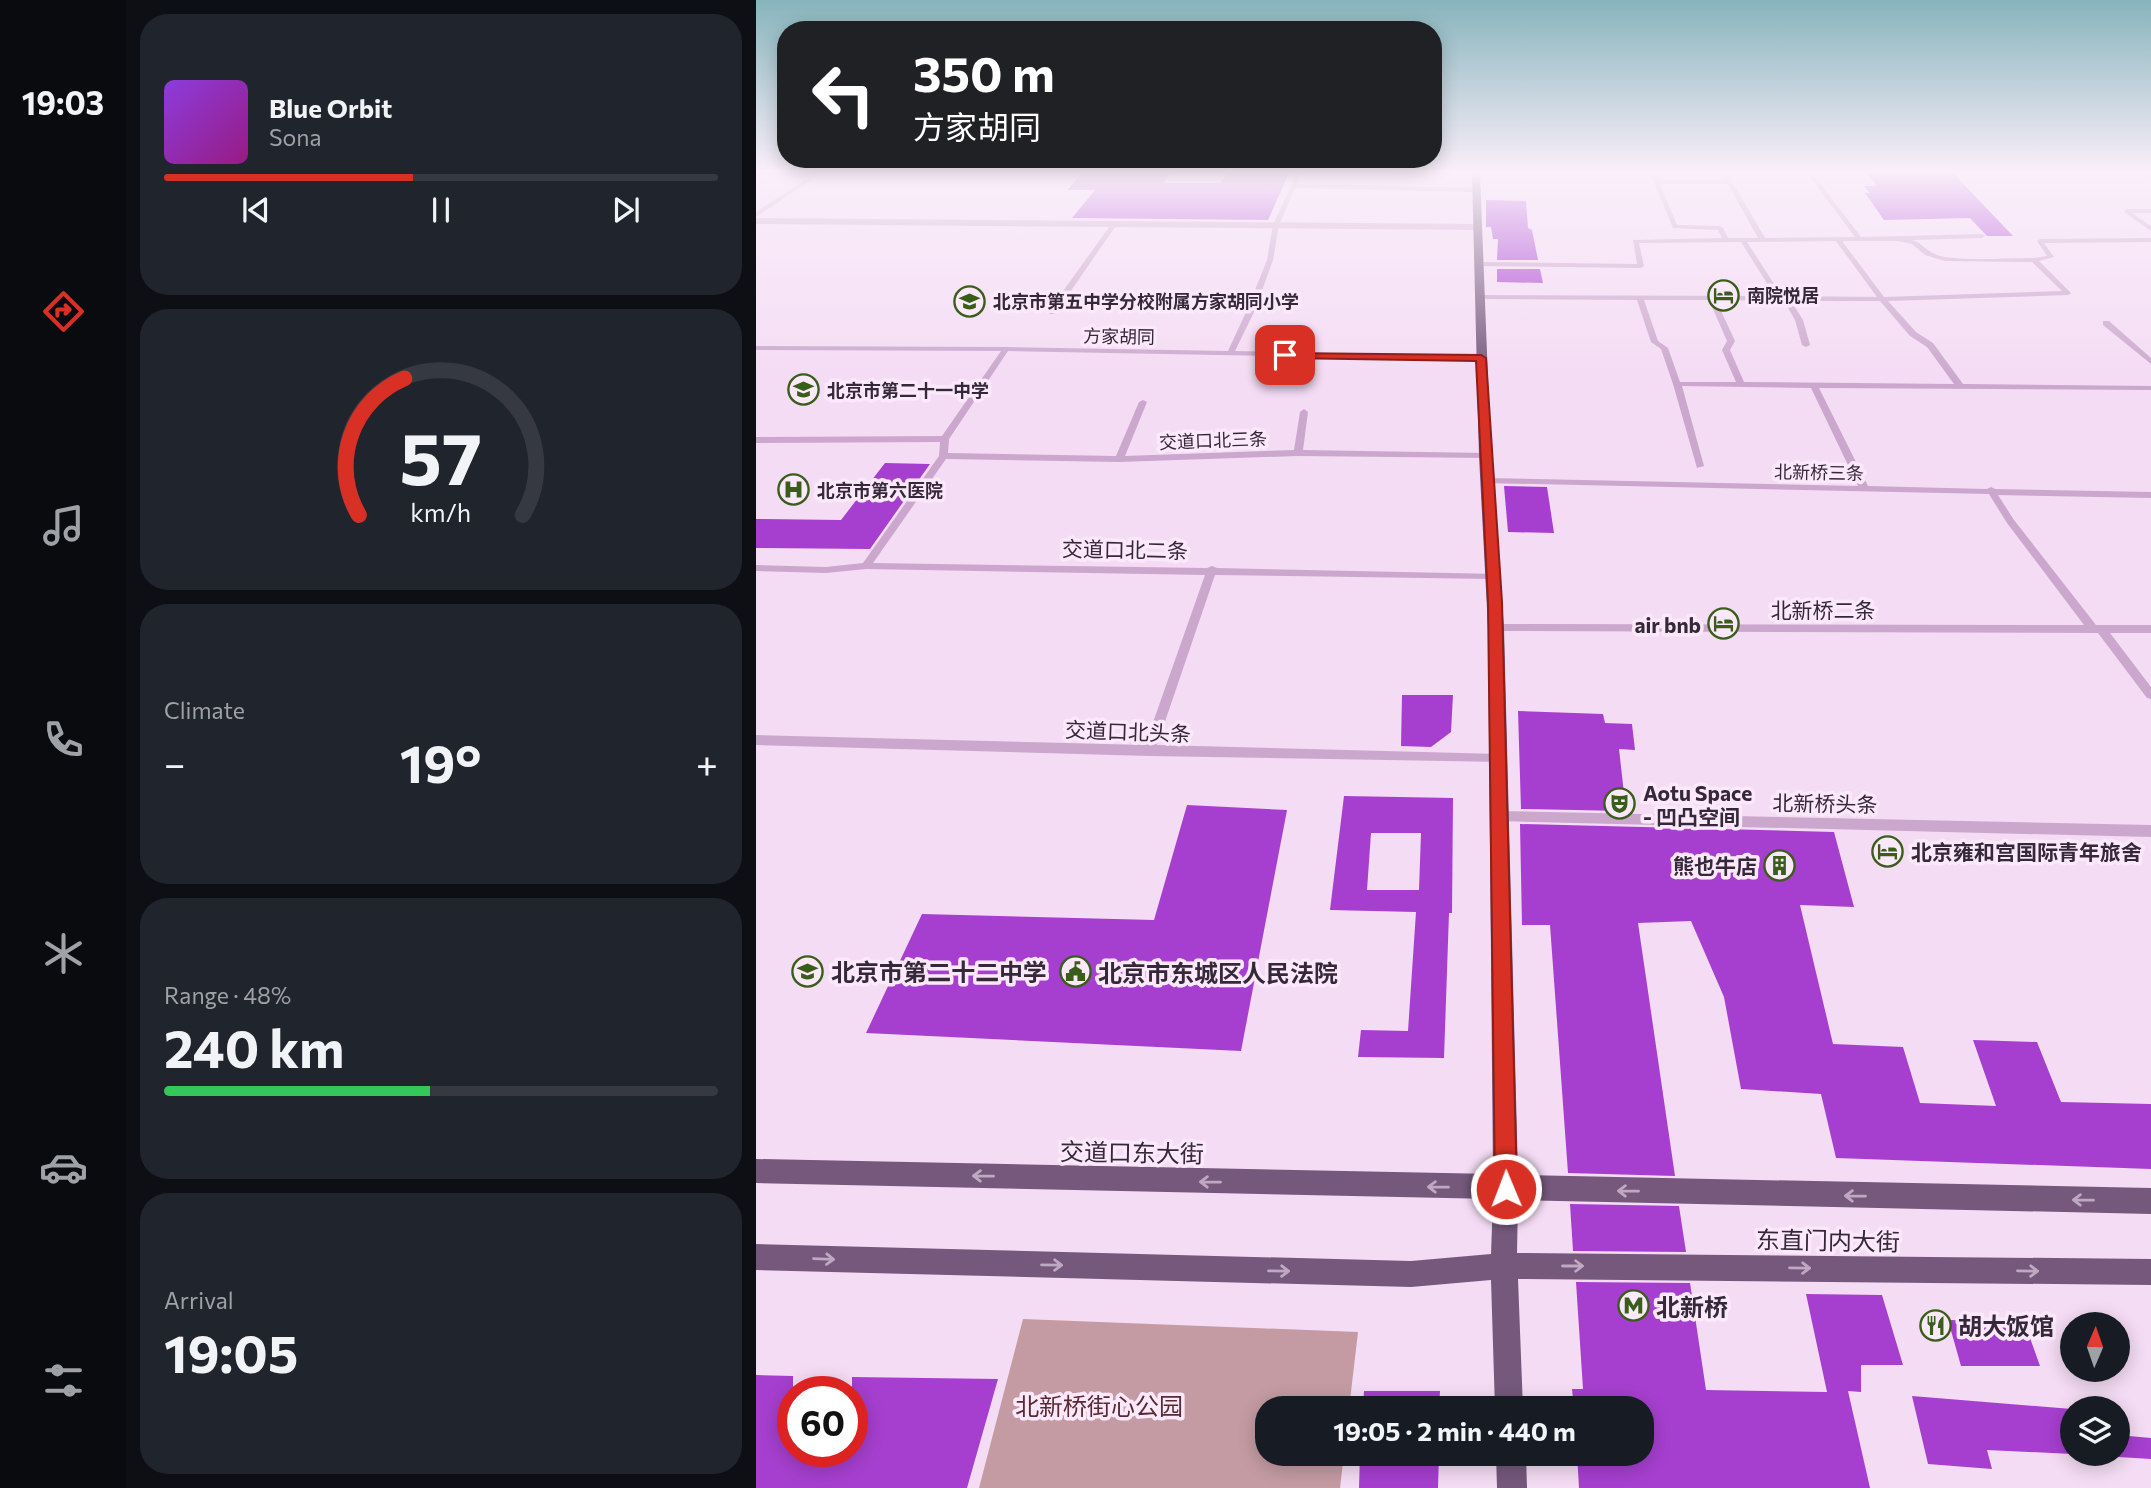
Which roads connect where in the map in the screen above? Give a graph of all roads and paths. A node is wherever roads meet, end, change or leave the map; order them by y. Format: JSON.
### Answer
{"nodes":[{"id":1,"x":1101,"y":242,"type":"edge"},
{"id":2,"x":1273,"y":242,"type":"edge"},
{"id":3,"x":1478,"y":242,"type":"edge"},
{"id":4,"x":1636,"y":242,"type":"edge"},
{"id":5,"x":1744,"y":242,"type":"edge"},
{"id":6,"x":1840,"y":242,"type":"edge"},
{"id":7,"x":1911,"y":242,"type":"edge"},
{"id":8,"x":2041,"y":242,"type":"edge"},
{"id":9,"x":2034,"y":260,"type":"junction"},
{"id":10,"x":1479,"y":264,"type":"junction"},
{"id":11,"x":1479,"y":297,"type":"junction"},
{"id":12,"x":1783,"y":298,"type":"junction"},
{"id":13,"x":1640,"y":299,"type":"junction"},
{"id":14,"x":1712,"y":299,"type":"junction"},
{"id":15,"x":1882,"y":299,"type":"junction"},
{"id":16,"x":1052,"y":312,"type":"dead end"},
{"id":17,"x":2106,"y":323,"type":"dead end"},
{"id":18,"x":1806,"y":345,"type":"dead end"},
{"id":19,"x":756,"y":348,"type":"edge"},
{"id":20,"x":1006,"y":349,"type":"junction"},
{"id":21,"x":1230,"y":354,"type":"junction"},
{"id":22,"x":1481,"y":358,"type":"junction"},
{"id":23,"x":2151,"y":362,"type":"edge"},
{"id":24,"x":1677,"y":384,"type":"junction"},
{"id":25,"x":1741,"y":384,"type":"junction"},
{"id":26,"x":1814,"y":385,"type":"junction"},
{"id":27,"x":1960,"y":386,"type":"junction"},
{"id":28,"x":2150,"y":390,"type":"edge"},
{"id":29,"x":1143,"y":402,"type":"dead end"},
{"id":30,"x":1304,"y":412,"type":"dead end"},
{"id":31,"x":945,"y":439,"type":"junction"},
{"id":32,"x":756,"y":440,"type":"edge"},
{"id":33,"x":1298,"y":453,"type":"junction"},
{"id":34,"x":943,"y":456,"type":"junction"},
{"id":35,"x":1485,"y":456,"type":"junction"},
{"id":36,"x":1119,"y":459,"type":"junction"},
{"id":37,"x":1700,"y":466,"type":"dead end"},
{"id":38,"x":1486,"y":481,"type":"junction"},
{"id":39,"x":1864,"y":488,"type":"junction"},
{"id":40,"x":1991,"y":490,"type":"junction"},
{"id":41,"x":2151,"y":495,"type":"edge"},
{"id":42,"x":866,"y":566,"type":"junction"},
{"id":43,"x":756,"y":568,"type":"edge"},
{"id":44,"x":1212,"y":569,"type":"junction"},
{"id":45,"x":1494,"y":576,"type":"junction"},
{"id":46,"x":1496,"y":628,"type":"junction"},
{"id":47,"x":2151,"y":629,"type":"edge"},
{"id":48,"x":2097,"y":630,"type":"junction"},
{"id":49,"x":2151,"y":695,"type":"edge"},
{"id":50,"x":756,"y":740,"type":"edge"},
{"id":51,"x":1149,"y":751,"type":"junction"},
{"id":52,"x":1499,"y":759,"type":"junction"},
{"id":53,"x":1498,"y":816,"type":"junction"},
{"id":54,"x":2151,"y":831,"type":"edge"},
{"id":55,"x":756,"y":1171,"type":"edge"},
{"id":56,"x":1506,"y":1189,"type":"junction"},
{"id":57,"x":2151,"y":1202,"type":"edge"},
{"id":58,"x":756,"y":1257,"type":"edge"},
{"id":59,"x":1504,"y":1266,"type":"junction"},
{"id":60,"x":2151,"y":1272,"type":"edge"},
{"id":61,"x":1509,"y":1396,"type":"edge"},
{"id":62,"x":1511,"y":1466,"type":"edge"},
{"id":63,"x":1512,"y":1488,"type":"edge"}],
"edges":[{"from":1,"to":16,"type":"lane"},
{"from":2,"to":21,"type":"lane"},
{"from":3,"to":10,"type":"main road"},
{"from":4,"to":10,"type":"lane"},
{"from":5,"to":12,"type":"lane"},
{"from":6,"to":15,"type":"lane"},
{"from":7,"to":9,"type":"lane"},
{"from":8,"to":9,"type":"lane"},
{"from":9,"to":15,"type":"lane"},
{"from":10,"to":11,"type":"main road"},
{"from":11,"to":13,"type":"lane"},
{"from":11,"to":22,"type":"main road"},
{"from":12,"to":14,"type":"lane"},
{"from":12,"to":15,"type":"lane"},
{"from":12,"to":18,"type":"lane"},
{"from":13,"to":14,"type":"lane"},
{"from":13,"to":24,"type":"lane"},
{"from":14,"to":25,"type":"lane"},
{"from":15,"to":27,"type":"lane"},
{"from":17,"to":23,"type":"lane"},
{"from":19,"to":20,"type":"lane","name":"方家胡同"},
{"from":20,"to":21,"type":"lane","name":"方家胡同"},
{"from":20,"to":31,"type":"lane"},
{"from":21,"to":22,"type":"lane","name":"方家胡同"},
{"from":22,"to":35,"type":"main road"},
{"from":24,"to":25,"type":"lane"},
{"from":24,"to":37,"type":"lane"},
{"from":25,"to":26,"type":"lane"},
{"from":26,"to":27,"type":"lane"},
{"from":26,"to":39,"type":"lane"},
{"from":27,"to":28,"type":"lane"},
{"from":29,"to":36,"type":"lane"},
{"from":30,"to":33,"type":"lane"},
{"from":31,"to":32,"type":"lane"},
{"from":31,"to":34,"type":"lane"},
{"from":33,"to":35,"type":"lane","name":"交道口北三条"},
{"from":33,"to":36,"type":"lane","name":"交道口北三条"},
{"from":34,"to":36,"type":"lane","name":"交道口北三条"},
{"from":34,"to":42,"type":"lane"},
{"from":35,"to":38,"type":"main road"},
{"from":38,"to":39,"type":"lane","name":"北新桥三条"},
{"from":38,"to":45,"type":"main road"},
{"from":39,"to":40,"type":"lane","name":"北新桥三条"},
{"from":40,"to":41,"type":"lane","name":"北新桥三条"},
{"from":40,"to":48,"type":"lane"},
{"from":42,"to":43,"type":"lane","name":"交道口北二条"},
{"from":42,"to":44,"type":"lane","name":"交道口北二条"},
{"from":44,"to":45,"type":"lane","name":"交道口北二条"},
{"from":44,"to":51,"type":"lane"},
{"from":45,"to":46,"type":"main road"},
{"from":46,"to":48,"type":"lane","name":"北新桥二条"},
{"from":46,"to":52,"type":"main road"},
{"from":47,"to":48,"type":"lane","name":"北新桥二条"},
{"from":48,"to":49,"type":"lane"},
{"from":50,"to":51,"type":"lane","name":"交道口北头条"},
{"from":51,"to":52,"type":"lane","name":"交道口北头条"},
{"from":52,"to":53,"type":"main road"},
{"from":53,"to":54,"type":"lane","name":"北新桥头条"},
{"from":53,"to":56,"type":"main road"},
{"from":56,"to":55,"type":"main road","name":"交道口东大街","one_way":true},
{"from":57,"to":56,"type":"main road","name":"东直门内大街","one_way":true},
{"from":56,"to":59,"type":"main road"},
{"from":58,"to":59,"type":"main road","one_way":true},
{"from":59,"to":60,"type":"main road","name":"东直门内大街","one_way":true},
{"from":59,"to":61,"type":"main road"},
{"from":62,"to":63,"type":"main road"}]}
